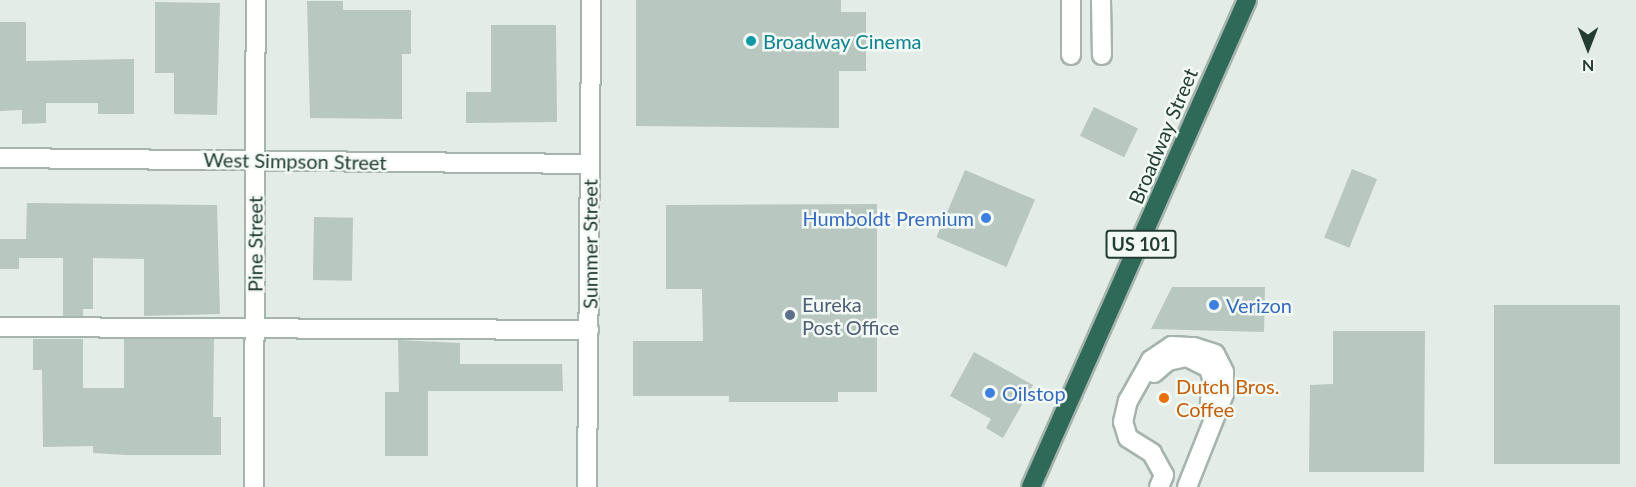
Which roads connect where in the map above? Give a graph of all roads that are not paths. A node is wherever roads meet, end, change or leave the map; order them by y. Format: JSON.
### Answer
{"nodes":[{"id":1,"x":256,"y":0,"type":"edge"},
{"id":2,"x":591,"y":0,"type":"edge"},
{"id":3,"x":1071,"y":0,"type":"edge"},
{"id":4,"x":1101,"y":0,"type":"edge"},
{"id":5,"x":1247,"y":0,"type":"edge"},
{"id":6,"x":1071,"y":55,"type":"dead end"},
{"id":7,"x":1102,"y":55,"type":"dead end"},
{"id":8,"x":0,"y":158,"type":"edge"},
{"id":9,"x":255,"y":160,"type":"junction"},
{"id":10,"x":590,"y":164,"type":"junction"},
{"id":11,"x":0,"y":327,"type":"edge"},
{"id":12,"x":254,"y":328,"type":"junction"},
{"id":13,"x":589,"y":330,"type":"junction"},
{"id":14,"x":1189,"y":481,"type":"edge"},
{"id":15,"x":254,"y":487,"type":"edge"},
{"id":16,"x":587,"y":487,"type":"edge"},
{"id":17,"x":1031,"y":487,"type":"edge"},
{"id":18,"x":1159,"y":487,"type":"edge"}],
"edges":[{"from":1,"to":9,"type":"street","name":"Pine Street"},
{"from":2,"to":10,"type":"street","name":"Summer Street"},
{"from":3,"to":6,"type":"street"},
{"from":4,"to":7,"type":"street"},
{"from":5,"to":17,"type":"highway","name":"Broadway Street","number":"US 101"},
{"from":8,"to":9,"type":"street","name":"West Simpson Street"},
{"from":9,"to":10,"type":"street","name":"West Simpson Street"},
{"from":9,"to":12,"type":"street","name":"Pine Street"},
{"from":10,"to":13,"type":"street","name":"Summer Street"},
{"from":11,"to":12,"type":"street"},
{"from":12,"to":13,"type":"street"},
{"from":12,"to":15,"type":"street","name":"Pine Street"},
{"from":13,"to":16,"type":"street","name":"Summer Street"},
{"from":14,"to":18,"type":"street"}]}
